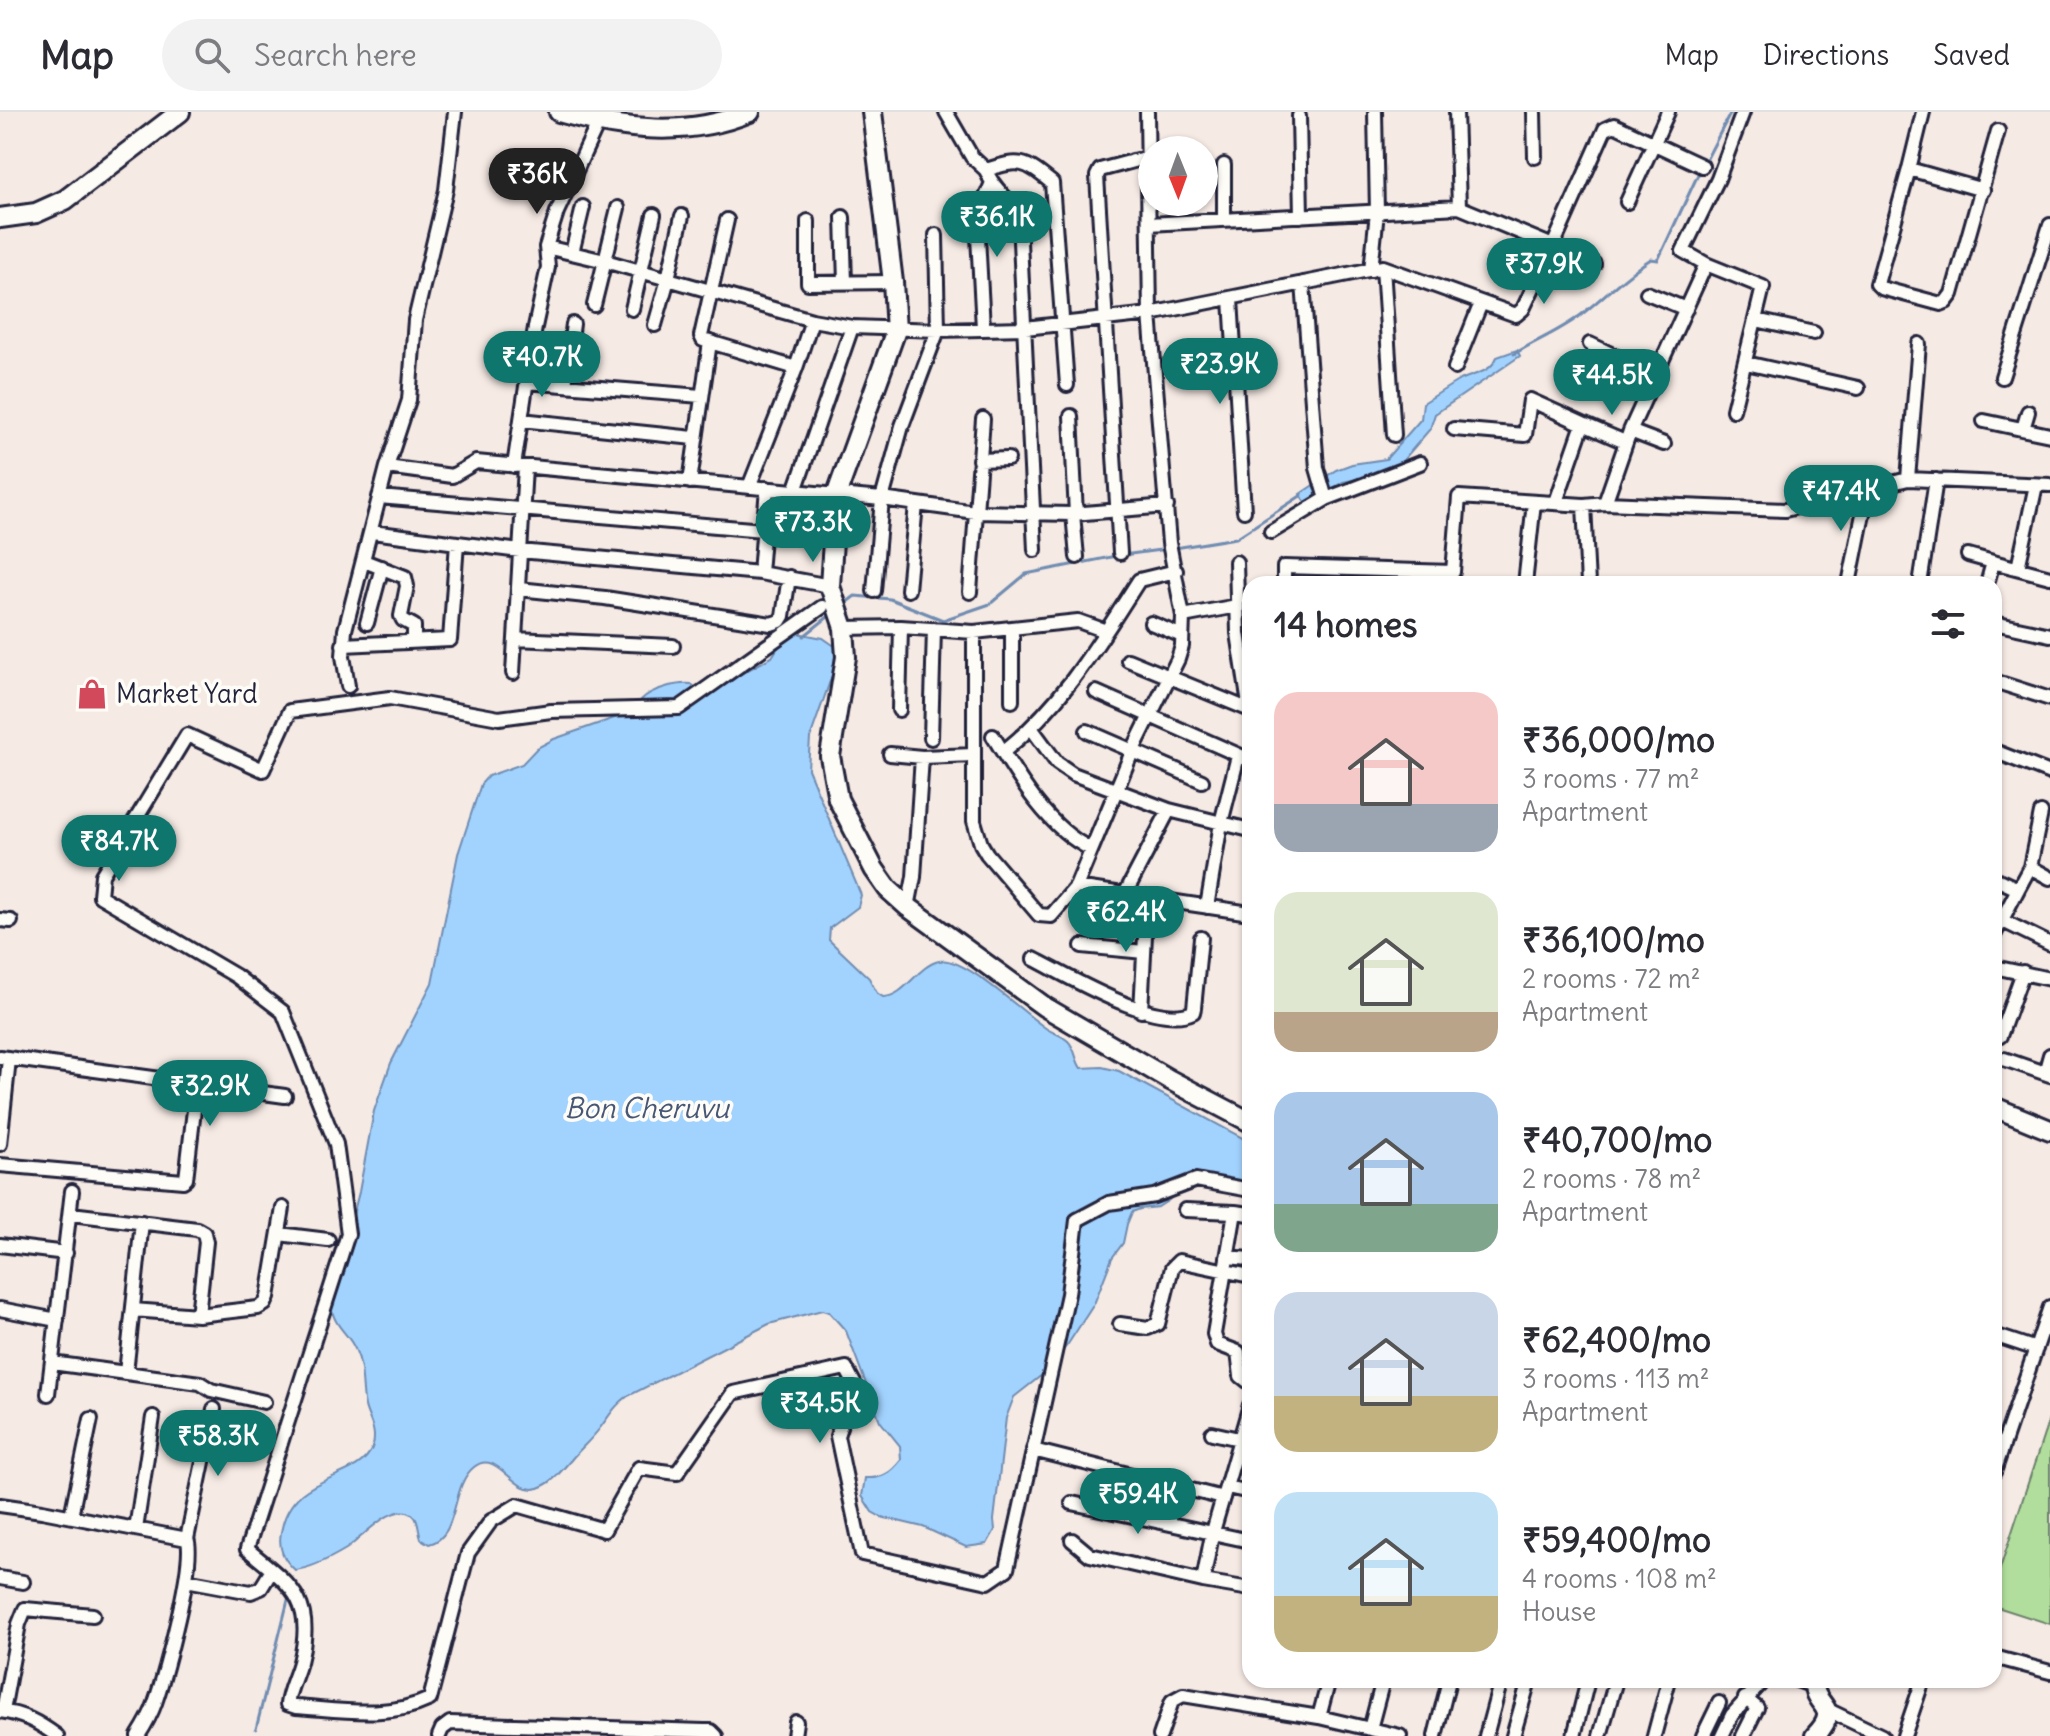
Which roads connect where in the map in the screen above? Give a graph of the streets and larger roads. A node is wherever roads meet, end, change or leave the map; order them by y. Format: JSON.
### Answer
{"nodes":[{"id":1,"x":180,"y":112,"type":"edge"},
{"id":2,"x":455,"y":112,"type":"edge"},
{"id":3,"x":559,"y":112,"type":"edge"},
{"id":4,"x":724,"y":112,"type":"edge"},
{"id":5,"x":750,"y":112,"type":"edge"},
{"id":6,"x":872,"y":112,"type":"edge"},
{"id":7,"x":946,"y":112,"type":"edge"},
{"id":8,"x":1147,"y":112,"type":"edge"},
{"id":9,"x":1375,"y":112,"type":"edge"},
{"id":10,"x":1456,"y":112,"type":"edge"},
{"id":11,"x":1534,"y":112,"type":"edge"},
{"id":12,"x":1668,"y":112,"type":"edge"},
{"id":13,"x":1743,"y":112,"type":"edge"},
{"id":14,"x":1923,"y":112,"type":"edge"},
{"id":15,"x":1299,"y":116,"type":"dead end"},
{"id":16,"x":595,"y":118,"type":"edge"},
{"id":17,"x":652,"y":125,"type":"junction"},
{"id":18,"x":1998,"y":131,"type":"dead end"},
{"id":19,"x":1148,"y":136,"type":"edge"},
{"id":20,"x":1654,"y":144,"type":"junction"},
{"id":21,"x":1535,"y":157,"type":"dead end"},
{"id":22,"x":1138,"y":160,"type":"edge"},
{"id":23,"x":1224,"y":165,"type":"dead end"},
{"id":24,"x":1702,"y":166,"type":"dead end"},
{"id":25,"x":1909,"y":169,"type":"junction"},
{"id":26,"x":986,"y":170,"type":"junction"},
{"id":27,"x":991,"y":185,"type":"junction"},
{"id":28,"x":1983,"y":190,"type":"junction"},
{"id":29,"x":1627,"y":202,"type":"dead end"},
{"id":30,"x":583,"y":207,"type":"dead end"},
{"id":31,"x":1459,"y":207,"type":"junction"},
{"id":32,"x":618,"y":208,"type":"dead end"},
{"id":33,"x":1377,"y":212,"type":"junction"},
{"id":34,"x":654,"y":215,"type":"dead end"},
{"id":35,"x":682,"y":216,"type":"dead end"},
{"id":36,"x":1149,"y":216,"type":"edge"},
{"id":37,"x":1301,"y":216,"type":"junction"},
{"id":38,"x":843,"y":217,"type":"dead end"},
{"id":39,"x":0,"y":218,"type":"edge"},
{"id":40,"x":727,"y":220,"type":"dead end"},
{"id":41,"x":1224,"y":220,"type":"junction"},
{"id":42,"x":808,"y":221,"type":"dead end"},
{"id":43,"x":1149,"y":224,"type":"junction"},
{"id":44,"x":2050,"y":225,"type":"edge"},
{"id":45,"x":936,"y":235,"type":"dead end"},
{"id":46,"x":1553,"y":246,"type":"junction"},
{"id":47,"x":546,"y":247,"type":"junction"},
{"id":48,"x":572,"y":253,"type":"junction"},
{"id":49,"x":605,"y":261,"type":"junction"},
{"id":50,"x":1594,"y":264,"type":"dead end"},
{"id":51,"x":1706,"y":264,"type":"junction"},
{"id":52,"x":1377,"y":268,"type":"junction"},
{"id":53,"x":642,"y":272,"type":"junction"},
{"id":54,"x":668,"y":279,"type":"junction"},
{"id":55,"x":893,"y":282,"type":"junction"},
{"id":56,"x":845,"y":283,"type":"junction"},
{"id":57,"x":1303,"y":283,"type":"junction"},
{"id":58,"x":713,"y":291,"type":"junction"},
{"id":59,"x":1647,"y":293,"type":"dead end"},
{"id":60,"x":1231,"y":299,"type":"junction"},
{"id":61,"x":1481,"y":303,"type":"junction"},
{"id":62,"x":594,"y":305,"type":"dead end"},
{"id":63,"x":632,"y":309,"type":"dead end"},
{"id":64,"x":1686,"y":309,"type":"junction"},
{"id":65,"x":1150,"y":314,"type":"junction"},
{"id":66,"x":1104,"y":317,"type":"junction"},
{"id":67,"x":812,"y":320,"type":"junction"},
{"id":68,"x":1756,"y":320,"type":"junction"},
{"id":69,"x":1062,"y":323,"type":"junction"},
{"id":70,"x":573,"y":324,"type":"dead end"},
{"id":71,"x":655,"y":325,"type":"dead end"},
{"id":72,"x":852,"y":327,"type":"junction"},
{"id":73,"x":983,"y":328,"type":"junction"},
{"id":74,"x":1025,"y":328,"type":"junction"},
{"id":75,"x":896,"y":330,"type":"junction"},
{"id":76,"x":938,"y":330,"type":"junction"},
{"id":77,"x":1814,"y":333,"type":"dead end"},
{"id":78,"x":710,"y":342,"type":"junction"},
{"id":79,"x":1590,"y":344,"type":"dead end"},
{"id":80,"x":1919,"y":344,"type":"dead end"},
{"id":81,"x":1746,"y":363,"type":"junction"},
{"id":82,"x":796,"y":368,"type":"junction"},
{"id":83,"x":1455,"y":368,"type":"dead end"},
{"id":84,"x":1655,"y":375,"type":"junction"},
{"id":85,"x":2002,"y":377,"type":"dead end"},
{"id":86,"x":526,"y":382,"type":"junction"},
{"id":87,"x":565,"y":385,"type":"junction"},
{"id":88,"x":1067,"y":385,"type":"dead end"},
{"id":89,"x":1858,"y":388,"type":"dead end"},
{"id":90,"x":701,"y":396,"type":"junction"},
{"id":91,"x":1733,"y":410,"type":"dead end"},
{"id":92,"x":2028,"y":412,"type":"dead end"},
{"id":93,"x":1071,"y":416,"type":"dead end"},
{"id":94,"x":983,"y":419,"type":"dead end"},
{"id":95,"x":521,"y":420,"type":"junction"},
{"id":96,"x":1984,"y":421,"type":"dead end"},
{"id":97,"x":1583,"y":424,"type":"junction"},
{"id":98,"x":1454,"y":429,"type":"dead end"},
{"id":99,"x":2023,"y":429,"type":"junction"},
{"id":100,"x":1394,"y":435,"type":"dead end"},
{"id":101,"x":2050,"y":435,"type":"edge"},
{"id":102,"x":1628,"y":437,"type":"junction"},
{"id":103,"x":694,"y":438,"type":"junction"},
{"id":104,"x":1664,"y":444,"type":"dead end"},
{"id":105,"x":1008,"y":459,"type":"dead end"},
{"id":106,"x":979,"y":460,"type":"junction"},
{"id":107,"x":1420,"y":463,"type":"dead end"},
{"id":108,"x":387,"y":467,"type":"junction"},
{"id":109,"x":519,"y":467,"type":"junction"},
{"id":110,"x":1908,"y":479,"type":"junction"},
{"id":111,"x":1936,"y":480,"type":"junction"},
{"id":112,"x":690,"y":482,"type":"junction"},
{"id":113,"x":2036,"y":485,"type":"junction"},
{"id":114,"x":2050,"y":485,"type":"edge"},
{"id":115,"x":749,"y":487,"type":"junction"},
{"id":116,"x":767,"y":488,"type":"junction"},
{"id":117,"x":1868,"y":489,"type":"junction"},
{"id":118,"x":795,"y":491,"type":"junction"},
{"id":119,"x":836,"y":496,"type":"junction"},
{"id":120,"x":379,"y":497,"type":"junction"},
{"id":121,"x":882,"y":499,"type":"junction"},
{"id":122,"x":1326,"y":499,"type":"junction"},
{"id":123,"x":1534,"y":502,"type":"junction"},
{"id":124,"x":1556,"y":502,"type":"junction"},
{"id":125,"x":1605,"y":503,"type":"junction"},
{"id":126,"x":916,"y":504,"type":"junction"},
{"id":127,"x":1584,"y":505,"type":"junction"},
{"id":128,"x":1167,"y":506,"type":"junction"},
{"id":129,"x":523,"y":509,"type":"junction"},
{"id":130,"x":1116,"y":509,"type":"junction"},
{"id":131,"x":1244,"y":511,"type":"dead end"},
{"id":132,"x":975,"y":512,"type":"junction"},
{"id":133,"x":1034,"y":514,"type":"junction"},
{"id":134,"x":1075,"y":514,"type":"junction"},
{"id":135,"x":763,"y":530,"type":"junction"},
{"id":136,"x":372,"y":532,"type":"junction"},
{"id":137,"x":1271,"y":532,"type":"dead end"},
{"id":138,"x":457,"y":543,"type":"junction"},
{"id":139,"x":1035,"y":550,"type":"dead end"},
{"id":140,"x":520,"y":551,"type":"junction"},
{"id":141,"x":1120,"y":553,"type":"dead end"},
{"id":142,"x":1968,"y":555,"type":"dead end"},
{"id":143,"x":1077,"y":557,"type":"dead end"},
{"id":144,"x":364,"y":561,"type":"junction"},
{"id":145,"x":1236,"y":562,"type":"dead end"},
{"id":146,"x":1993,"y":562,"type":"junction"},
{"id":147,"x":1174,"y":565,"type":"junction"},
{"id":148,"x":382,"y":567,"type":"junction"},
{"id":149,"x":2018,"y":568,"type":"junction"},
{"id":150,"x":1328,"y":569,"type":"junction"},
{"id":151,"x":760,"y":573,"type":"junction"},
{"id":152,"x":1284,"y":576,"type":"edge"},
{"id":153,"x":1328,"y":576,"type":"edge"},
{"id":154,"x":1418,"y":576,"type":"edge"},
{"id":155,"x":1435,"y":576,"type":"edge"},
{"id":156,"x":1526,"y":576,"type":"edge"},
{"id":157,"x":1588,"y":576,"type":"edge"},
{"id":158,"x":1851,"y":576,"type":"edge"},
{"id":159,"x":1921,"y":576,"type":"edge"},
{"id":160,"x":1989,"y":576,"type":"edge"},
{"id":161,"x":789,"y":577,"type":"junction"},
{"id":162,"x":2050,"y":577,"type":"edge"},
{"id":163,"x":519,"y":589,"type":"junction"},
{"id":164,"x":908,"y":590,"type":"dead end"},
{"id":165,"x":874,"y":591,"type":"dead end"},
{"id":166,"x":970,"y":592,"type":"dead end"},
{"id":167,"x":829,"y":597,"type":"junction"},
{"id":168,"x":1237,"y":606,"type":"junction"},
{"id":169,"x":1183,"y":616,"type":"junction"},
{"id":170,"x":367,"y":623,"type":"dead end"},
{"id":171,"x":1151,"y":623,"type":"dead end"},
{"id":172,"x":843,"y":624,"type":"junction"},
{"id":173,"x":2002,"y":625,"type":"edge"},
{"id":174,"x":901,"y":627,"type":"junction"},
{"id":175,"x":1012,"y":628,"type":"junction"},
{"id":176,"x":934,"y":629,"type":"junction"},
{"id":177,"x":1106,"y":631,"type":"junction"},
{"id":178,"x":974,"y":632,"type":"junction"},
{"id":179,"x":2050,"y":635,"type":"edge"},
{"id":180,"x":1182,"y":636,"type":"junction"},
{"id":181,"x":515,"y":639,"type":"junction"},
{"id":182,"x":414,"y":642,"type":"junction"},
{"id":183,"x":343,"y":645,"type":"junction"},
{"id":184,"x":673,"y":646,"type":"dead end"},
{"id":185,"x":1242,"y":659,"type":"edge"},
{"id":186,"x":1128,"y":660,"type":"dead end"},
{"id":187,"x":513,"y":673,"type":"dead end"},
{"id":188,"x":1169,"y":676,"type":"junction"},
{"id":189,"x":2002,"y":684,"type":"edge"},
{"id":190,"x":348,"y":686,"type":"dead end"},
{"id":191,"x":1096,"y":692,"type":"dead end"},
{"id":192,"x":2050,"y":699,"type":"edge"},
{"id":193,"x":1012,"y":701,"type":"dead end"},
{"id":194,"x":1242,"y":708,"type":"edge"},
{"id":195,"x":899,"y":710,"type":"dead end"},
{"id":196,"x":1151,"y":715,"type":"junction"},
{"id":197,"x":1032,"y":729,"type":"junction"},
{"id":198,"x":1087,"y":731,"type":"dead end"},
{"id":199,"x":993,"y":736,"type":"dead end"},
{"id":200,"x":931,"y":738,"type":"dead end"},
{"id":201,"x":1003,"y":752,"type":"junction"},
{"id":202,"x":1132,"y":752,"type":"junction"},
{"id":203,"x":890,"y":754,"type":"dead end"},
{"id":204,"x":2002,"y":754,"type":"edge"},
{"id":205,"x":974,"y":755,"type":"junction"},
{"id":206,"x":922,"y":757,"type":"junction"},
{"id":207,"x":1242,"y":757,"type":"edge"},
{"id":208,"x":1242,"y":764,"type":"edge"},
{"id":209,"x":2050,"y":773,"type":"edge"},
{"id":210,"x":1202,"y":781,"type":"dead end"},
{"id":211,"x":1115,"y":789,"type":"junction"},
{"id":212,"x":1169,"y":810,"type":"junction"},
{"id":213,"x":2041,"y":813,"type":"dead end"},
{"id":214,"x":1221,"y":823,"type":"junction"},
{"id":215,"x":1242,"y":828,"type":"edge"},
{"id":216,"x":1091,"y":849,"type":"junction"},
{"id":217,"x":2030,"y":867,"type":"junction"},
{"id":218,"x":2050,"y":878,"type":"edge"},
{"id":219,"x":2002,"y":882,"type":"edge"},
{"id":220,"x":1076,"y":887,"type":"junction"},
{"id":221,"x":2018,"y":889,"type":"junction"},
{"id":222,"x":1125,"y":894,"type":"junction"},
{"id":223,"x":1147,"y":898,"type":"junction"},
{"id":224,"x":908,"y":907,"type":"junction"},
{"id":225,"x":1207,"y":907,"type":"junction"},
{"id":226,"x":1242,"y":912,"type":"edge"},
{"id":227,"x":2002,"y":918,"type":"edge"},
{"id":228,"x":2002,"y":920,"type":"edge"},
{"id":229,"x":1201,"y":938,"type":"dead end"},
{"id":230,"x":2050,"y":944,"type":"edge"},
{"id":231,"x":1082,"y":946,"type":"dead end"},
{"id":232,"x":1144,"y":952,"type":"junction"},
{"id":233,"x":1034,"y":959,"type":"dead end"},
{"id":234,"x":2002,"y":968,"type":"edge"},
{"id":235,"x":2023,"y":972,"type":"junction"},
{"id":236,"x":2050,"y":979,"type":"edge"},
{"id":237,"x":1141,"y":1011,"type":"junction"},
{"id":238,"x":2002,"y":1030,"type":"edge"},
{"id":239,"x":2050,"y":1055,"type":"edge"},
{"id":240,"x":4,"y":1058,"type":"edge"},
{"id":241,"x":2004,"y":1059,"type":"dead end"},
{"id":242,"x":2047,"y":1074,"type":"edge"},
{"id":243,"x":197,"y":1084,"type":"junction"},
{"id":244,"x":285,"y":1096,"type":"dead end"},
{"id":245,"x":2002,"y":1110,"type":"edge"},
{"id":246,"x":1242,"y":1118,"type":"edge"},
{"id":247,"x":2050,"y":1130,"type":"edge"},
{"id":248,"x":0,"y":1144,"type":"edge"},
{"id":249,"x":0,"y":1165,"type":"edge"},
{"id":250,"x":1242,"y":1189,"type":"edge"},
{"id":251,"x":72,"y":1191,"type":"dead end"},
{"id":252,"x":283,"y":1208,"type":"dead end"},
{"id":253,"x":1185,"y":1210,"type":"dead end"},
{"id":254,"x":1235,"y":1212,"type":"junction"},
{"id":255,"x":1242,"y":1213,"type":"edge"},
{"id":256,"x":71,"y":1214,"type":"junction"},
{"id":257,"x":142,"y":1222,"type":"junction"},
{"id":258,"x":279,"y":1234,"type":"junction"},
{"id":259,"x":328,"y":1240,"type":"dead end"},
{"id":260,"x":0,"y":1245,"type":"edge"},
{"id":261,"x":66,"y":1253,"type":"junction"},
{"id":262,"x":1227,"y":1257,"type":"junction"},
{"id":263,"x":1242,"y":1258,"type":"edge"},
{"id":264,"x":1225,"y":1271,"type":"junction"},
{"id":265,"x":1242,"y":1274,"type":"edge"},
{"id":266,"x":2050,"y":1307,"type":"edge"},
{"id":267,"x":0,"y":1309,"type":"edge"},
{"id":268,"x":133,"y":1310,"type":"junction"},
{"id":269,"x":198,"y":1315,"type":"junction"},
{"id":270,"x":57,"y":1320,"type":"junction"},
{"id":271,"x":1120,"y":1324,"type":"dead end"},
{"id":272,"x":2002,"y":1338,"type":"edge"},
{"id":273,"x":2036,"y":1349,"type":"junction"},
{"id":274,"x":52,"y":1363,"type":"junction"},
{"id":275,"x":126,"y":1373,"type":"junction"},
{"id":276,"x":1242,"y":1377,"type":"edge"},
{"id":277,"x":48,"y":1394,"type":"dead end"},
{"id":278,"x":264,"y":1402,"type":"dead end"},
{"id":279,"x":214,"y":1409,"type":"dead end"},
{"id":280,"x":153,"y":1417,"type":"dead end"},
{"id":281,"x":91,"y":1419,"type":"dead end"},
{"id":282,"x":1242,"y":1430,"type":"edge"},
{"id":283,"x":1212,"y":1433,"type":"dead end"},
{"id":284,"x":1239,"y":1439,"type":"junction"},
{"id":285,"x":2002,"y":1449,"type":"edge"},
{"id":286,"x":1033,"y":1450,"type":"junction"},
{"id":287,"x":1242,"y":1492,"type":"edge"},
{"id":288,"x":1225,"y":1493,"type":"junction"},
{"id":289,"x":1072,"y":1503,"type":"dead end"},
{"id":290,"x":0,"y":1505,"type":"edge"},
{"id":291,"x":71,"y":1516,"type":"junction"},
{"id":292,"x":136,"y":1529,"type":"junction"},
{"id":293,"x":1212,"y":1535,"type":"junction"},
{"id":294,"x":187,"y":1539,"type":"junction"},
{"id":295,"x":1072,"y":1540,"type":"dead end"},
{"id":296,"x":1242,"y":1540,"type":"edge"},
{"id":297,"x":272,"y":1570,"type":"junction"},
{"id":298,"x":0,"y":1578,"type":"edge"},
{"id":299,"x":186,"y":1580,"type":"junction"},
{"id":300,"x":1203,"y":1581,"type":"junction"},
{"id":301,"x":23,"y":1582,"type":"dead end"},
{"id":302,"x":1242,"y":1588,"type":"edge"},
{"id":303,"x":93,"y":1615,"type":"dead end"},
{"id":304,"x":2002,"y":1659,"type":"edge"},
{"id":305,"x":2050,"y":1672,"type":"edge"},
{"id":306,"x":1327,"y":1688,"type":"edge"},
{"id":307,"x":1381,"y":1688,"type":"edge"},
{"id":308,"x":1447,"y":1688,"type":"edge"},
{"id":309,"x":1499,"y":1688,"type":"edge"},
{"id":310,"x":1527,"y":1688,"type":"edge"},
{"id":311,"x":1586,"y":1688,"type":"edge"},
{"id":312,"x":1614,"y":1688,"type":"edge"},
{"id":313,"x":1667,"y":1688,"type":"edge"},
{"id":314,"x":1756,"y":1688,"type":"edge"},
{"id":315,"x":1812,"y":1688,"type":"edge"},
{"id":316,"x":1920,"y":1688,"type":"edge"},
{"id":317,"x":1745,"y":1698,"type":"junction"},
{"id":318,"x":1719,"y":1703,"type":"dead end"},
{"id":319,"x":1828,"y":1710,"type":"junction"},
{"id":320,"x":1,"y":1711,"type":"edge"},
{"id":321,"x":1319,"y":1717,"type":"junction"},
{"id":322,"x":796,"y":1722,"type":"dead end"},
{"id":323,"x":1370,"y":1729,"type":"junction"},
{"id":324,"x":1862,"y":1732,"type":"edge"},
{"id":325,"x":57,"y":1736,"type":"edge"},
{"id":326,"x":138,"y":1736,"type":"edge"},
{"id":327,"x":439,"y":1736,"type":"edge"},
{"id":328,"x":716,"y":1736,"type":"edge"},
{"id":329,"x":794,"y":1736,"type":"edge"},
{"id":330,"x":1160,"y":1736,"type":"edge"},
{"id":331,"x":1400,"y":1736,"type":"edge"},
{"id":332,"x":1435,"y":1736,"type":"edge"},
{"id":333,"x":1486,"y":1736,"type":"edge"},
{"id":334,"x":1513,"y":1736,"type":"edge"},
{"id":335,"x":1574,"y":1736,"type":"edge"},
{"id":336,"x":1600,"y":1736,"type":"edge"},
{"id":337,"x":1654,"y":1736,"type":"edge"},
{"id":338,"x":1703,"y":1736,"type":"edge"},
{"id":339,"x":1722,"y":1736,"type":"edge"},
{"id":340,"x":1743,"y":1736,"type":"edge"},
{"id":341,"x":1815,"y":1736,"type":"edge"},
{"id":342,"x":1882,"y":1736,"type":"edge"},
{"id":343,"x":1904,"y":1736,"type":"edge"}],
"edges":[{"from":1,"to":39,"type":"street"},
{"from":2,"to":108,"type":"street"},
{"from":3,"to":16,"type":"street"},
{"from":4,"to":17,"type":"street"},
{"from":5,"to":17,"type":"street"},
{"from":6,"to":55,"type":"street"},
{"from":7,"to":26,"type":"street"},
{"from":8,"to":19,"type":"street"},
{"from":9,"to":33,"type":"street"},
{"from":10,"to":31,"type":"street"},
{"from":11,"to":21,"type":"street"},
{"from":12,"to":20,"type":"street"},
{"from":13,"to":51,"type":"street"},
{"from":14,"to":25,"type":"street"},
{"from":15,"to":37,"type":"street"},
{"from":16,"to":17,"type":"street"},
{"from":16,"to":47,"type":"street"},
{"from":18,"to":28,"type":"street"},
{"from":20,"to":24,"type":"street"},
{"from":20,"to":29,"type":"street"},
{"from":20,"to":46,"type":"street"},
{"from":22,"to":66,"type":"street"},
{"from":23,"to":41,"type":"street"},
{"from":25,"to":28,"type":"street"},
{"from":25,"to":28,"type":"street"},
{"from":26,"to":27,"type":"street"},
{"from":26,"to":69,"type":"street"},
{"from":27,"to":73,"type":"street"},
{"from":27,"to":74,"type":"street"},
{"from":30,"to":48,"type":"street"},
{"from":31,"to":33,"type":"street"},
{"from":31,"to":46,"type":"street"},
{"from":32,"to":49,"type":"street"},
{"from":33,"to":37,"type":"street"},
{"from":33,"to":52,"type":"street"},
{"from":34,"to":53,"type":"street"},
{"from":35,"to":54,"type":"street"},
{"from":36,"to":43,"type":"street"},
{"from":37,"to":41,"type":"street"},
{"from":38,"to":56,"type":"street"},
{"from":40,"to":58,"type":"street"},
{"from":41,"to":43,"type":"street"},
{"from":42,"to":56,"type":"street"},
{"from":43,"to":65,"type":"street"},
{"from":44,"to":85,"type":"street"},
{"from":45,"to":76,"type":"street"},
{"from":46,"to":50,"type":"street"},
{"from":46,"to":61,"type":"street"},
{"from":47,"to":48,"type":"street"},
{"from":47,"to":86,"type":"street"},
{"from":48,"to":49,"type":"street"},
{"from":49,"to":53,"type":"street"},
{"from":49,"to":62,"type":"street"},
{"from":51,"to":64,"type":"street"},
{"from":51,"to":68,"type":"street"},
{"from":52,"to":57,"type":"street"},
{"from":52,"to":61,"type":"street"},
{"from":52,"to":100,"type":"street"},
{"from":53,"to":54,"type":"street"},
{"from":53,"to":63,"type":"street"},
{"from":54,"to":58,"type":"street"},
{"from":54,"to":71,"type":"street"},
{"from":55,"to":56,"type":"street"},
{"from":55,"to":75,"type":"street"},
{"from":57,"to":60,"type":"street"},
{"from":57,"to":122,"type":"street"},
{"from":58,"to":67,"type":"street"},
{"from":58,"to":78,"type":"street"},
{"from":59,"to":64,"type":"street"},
{"from":60,"to":65,"type":"street"},
{"from":60,"to":131,"type":"street"},
{"from":61,"to":83,"type":"street"},
{"from":64,"to":84,"type":"street"},
{"from":65,"to":66,"type":"street"},
{"from":65,"to":128,"type":"street"},
{"from":66,"to":69,"type":"street"},
{"from":66,"to":130,"type":"street"},
{"from":67,"to":72,"type":"street"},
{"from":67,"to":82,"type":"street"},
{"from":68,"to":77,"type":"street"},
{"from":68,"to":81,"type":"street"},
{"from":69,"to":74,"type":"street"},
{"from":69,"to":88,"type":"street"},
{"from":70,"to":87,"type":"street"},
{"from":72,"to":75,"type":"street"},
{"from":72,"to":118,"type":"street"},
{"from":73,"to":74,"type":"street"},
{"from":73,"to":76,"type":"street"},
{"from":74,"to":133,"type":"street"},
{"from":75,"to":76,"type":"street"},
{"from":75,"to":119,"type":"street"},
{"from":76,"to":121,"type":"street"},
{"from":78,"to":82,"type":"street"},
{"from":78,"to":90,"type":"street"},
{"from":79,"to":84,"type":"street"},
{"from":80,"to":110,"type":"street"},
{"from":81,"to":89,"type":"street"},
{"from":81,"to":91,"type":"street"},
{"from":82,"to":115,"type":"street"},
{"from":84,"to":102,"type":"street"},
{"from":86,"to":87,"type":"street"},
{"from":86,"to":95,"type":"street"},
{"from":87,"to":90,"type":"street"},
{"from":90,"to":103,"type":"street"},
{"from":92,"to":99,"type":"street"},
{"from":93,"to":134,"type":"street"},
{"from":94,"to":106,"type":"street"},
{"from":95,"to":103,"type":"street"},
{"from":95,"to":109,"type":"street"},
{"from":96,"to":99,"type":"street"},
{"from":97,"to":98,"type":"street"},
{"from":97,"to":102,"type":"street"},
{"from":97,"to":124,"type":"street"},
{"from":99,"to":101,"type":"street"},
{"from":102,"to":104,"type":"street"},
{"from":102,"to":125,"type":"street"},
{"from":103,"to":112,"type":"street"},
{"from":105,"to":106,"type":"street"},
{"from":106,"to":132,"type":"street"},
{"from":107,"to":122,"type":"street"},
{"from":108,"to":109,"type":"street"},
{"from":108,"to":120,"type":"street"},
{"from":109,"to":112,"type":"street"},
{"from":109,"to":129,"type":"street"},
{"from":110,"to":111,"type":"street"},
{"from":110,"to":117,"type":"street"},
{"from":111,"to":113,"type":"street"},
{"from":111,"to":159,"type":"street"},
{"from":112,"to":115,"type":"street"},
{"from":113,"to":114,"type":"street"},
{"from":113,"to":149,"type":"street"},
{"from":115,"to":116,"type":"street"},
{"from":116,"to":118,"type":"street"},
{"from":116,"to":135,"type":"street"},
{"from":117,"to":125,"type":"street"},
{"from":117,"to":158,"type":"street"},
{"from":118,"to":119,"type":"street"},
{"from":119,"to":121,"type":"street"},
{"from":119,"to":167,"type":"street"},
{"from":120,"to":129,"type":"street"},
{"from":120,"to":136,"type":"street"},
{"from":121,"to":126,"type":"street"},
{"from":121,"to":165,"type":"street"},
{"from":122,"to":137,"type":"street"},
{"from":123,"to":124,"type":"street"},
{"from":123,"to":155,"type":"street"},
{"from":123,"to":156,"type":"street"},
{"from":124,"to":127,"type":"street"},
{"from":125,"to":127,"type":"street"},
{"from":126,"to":132,"type":"street"},
{"from":126,"to":164,"type":"street"},
{"from":127,"to":157,"type":"street"},
{"from":128,"to":130,"type":"street"},
{"from":128,"to":147,"type":"street"},
{"from":129,"to":135,"type":"street"},
{"from":129,"to":140,"type":"street"},
{"from":130,"to":134,"type":"street"},
{"from":130,"to":141,"type":"street"},
{"from":132,"to":133,"type":"street"},
{"from":132,"to":166,"type":"street"},
{"from":133,"to":134,"type":"street"},
{"from":133,"to":139,"type":"street"},
{"from":134,"to":143,"type":"street"},
{"from":135,"to":151,"type":"street"},
{"from":136,"to":138,"type":"street"},
{"from":136,"to":144,"type":"street"},
{"from":138,"to":140,"type":"street"},
{"from":138,"to":182,"type":"street"},
{"from":140,"to":151,"type":"street"},
{"from":140,"to":163,"type":"street"},
{"from":142,"to":146,"type":"street"},
{"from":144,"to":148,"type":"street"},
{"from":144,"to":183,"type":"street"},
{"from":145,"to":168,"type":"street"},
{"from":146,"to":149,"type":"street"},
{"from":146,"to":160,"type":"street"},
{"from":147,"to":169,"type":"street"},
{"from":147,"to":177,"type":"street"},
{"from":148,"to":170,"type":"street"},
{"from":148,"to":182,"type":"street"},
{"from":149,"to":162,"type":"street"},
{"from":150,"to":152,"type":"street"},
{"from":150,"to":153,"type":"street"},
{"from":150,"to":154,"type":"street"},
{"from":151,"to":161,"type":"street"},
{"from":161,"to":163,"type":"street"},
{"from":161,"to":167,"type":"street"},
{"from":163,"to":181,"type":"street"},
{"from":167,"to":172,"type":"street"},
{"from":167,"to":297,"type":"street"},
{"from":168,"to":169,"type":"street"},
{"from":168,"to":185,"type":"street"},
{"from":169,"to":180,"type":"street"},
{"from":171,"to":180,"type":"street"},
{"from":172,"to":174,"type":"street"},
{"from":172,"to":224,"type":"street"},
{"from":173,"to":179,"type":"street"},
{"from":174,"to":176,"type":"street"},
{"from":174,"to":195,"type":"street"},
{"from":175,"to":177,"type":"street"},
{"from":175,"to":178,"type":"street"},
{"from":175,"to":193,"type":"street"},
{"from":176,"to":178,"type":"street"},
{"from":176,"to":200,"type":"street"},
{"from":177,"to":197,"type":"street"},
{"from":178,"to":205,"type":"street"},
{"from":180,"to":188,"type":"street"},
{"from":181,"to":184,"type":"street"},
{"from":181,"to":187,"type":"street"},
{"from":182,"to":183,"type":"street"},
{"from":183,"to":190,"type":"street"},
{"from":186,"to":188,"type":"street"},
{"from":188,"to":194,"type":"street"},
{"from":188,"to":196,"type":"street"},
{"from":189,"to":192,"type":"street"},
{"from":191,"to":196,"type":"street"},
{"from":196,"to":202,"type":"street"},
{"from":196,"to":207,"type":"street"},
{"from":197,"to":201,"type":"street"},
{"from":197,"to":211,"type":"street"},
{"from":198,"to":202,"type":"street"},
{"from":199,"to":201,"type":"street"},
{"from":201,"to":216,"type":"street"},
{"from":202,"to":210,"type":"street"},
{"from":202,"to":211,"type":"street"},
{"from":203,"to":206,"type":"street"},
{"from":204,"to":209,"type":"street"},
{"from":205,"to":206,"type":"street"},
{"from":205,"to":220,"type":"street"},
{"from":206,"to":224,"type":"street"},
{"from":208,"to":214,"type":"street"},
{"from":211,"to":212,"type":"street"},
{"from":211,"to":216,"type":"street"},
{"from":212,"to":214,"type":"street"},
{"from":212,"to":222,"type":"street"},
{"from":213,"to":217,"type":"street"},
{"from":214,"to":215,"type":"street"},
{"from":214,"to":225,"type":"street"},
{"from":216,"to":220,"type":"street"},
{"from":217,"to":218,"type":"street"},
{"from":217,"to":221,"type":"street"},
{"from":219,"to":221,"type":"street"},
{"from":220,"to":222,"type":"street"},
{"from":221,"to":227,"type":"street"},
{"from":222,"to":223,"type":"street"},
{"from":223,"to":225,"type":"street"},
{"from":223,"to":232,"type":"street"},
{"from":224,"to":246,"type":"street"},
{"from":225,"to":226,"type":"street"},
{"from":228,"to":230,"type":"street"},
{"from":229,"to":237,"type":"street"},
{"from":231,"to":232,"type":"street"},
{"from":232,"to":237,"type":"street"},
{"from":233,"to":237,"type":"street"},
{"from":234,"to":235,"type":"street"},
{"from":235,"to":236,"type":"street"},
{"from":235,"to":238,"type":"street"},
{"from":239,"to":242,"type":"street"},
{"from":240,"to":243,"type":"street"},
{"from":240,"to":248,"type":"street"},
{"from":241,"to":242,"type":"street"},
{"from":243,"to":244,"type":"street"},
{"from":243,"to":249,"type":"street"},
{"from":245,"to":247,"type":"street"},
{"from":250,"to":286,"type":"street"},
{"from":251,"to":256,"type":"street"},
{"from":252,"to":258,"type":"street"},
{"from":253,"to":254,"type":"street"},
{"from":254,"to":255,"type":"street"},
{"from":254,"to":262,"type":"street"},
{"from":256,"to":257,"type":"street"},
{"from":256,"to":261,"type":"street"},
{"from":257,"to":268,"type":"street"},
{"from":257,"to":269,"type":"street"},
{"from":258,"to":259,"type":"street"},
{"from":258,"to":269,"type":"street"},
{"from":260,"to":261,"type":"street"},
{"from":261,"to":270,"type":"street"},
{"from":262,"to":263,"type":"street"},
{"from":262,"to":264,"type":"street"},
{"from":264,"to":265,"type":"street"},
{"from":264,"to":271,"type":"street"},
{"from":264,"to":276,"type":"street"},
{"from":266,"to":273,"type":"street"},
{"from":267,"to":270,"type":"street"},
{"from":268,"to":269,"type":"street"},
{"from":268,"to":275,"type":"street"},
{"from":270,"to":274,"type":"street"},
{"from":272,"to":273,"type":"street"},
{"from":273,"to":285,"type":"street"},
{"from":274,"to":275,"type":"street"},
{"from":274,"to":277,"type":"street"},
{"from":275,"to":278,"type":"street"},
{"from":279,"to":294,"type":"street"},
{"from":280,"to":292,"type":"street"},
{"from":281,"to":291,"type":"street"},
{"from":282,"to":284,"type":"street"},
{"from":283,"to":284,"type":"street"},
{"from":284,"to":288,"type":"street"},
{"from":286,"to":288,"type":"street"},
{"from":286,"to":297,"type":"street"},
{"from":287,"to":288,"type":"street"},
{"from":288,"to":293,"type":"street"},
{"from":289,"to":293,"type":"street"},
{"from":290,"to":291,"type":"street"},
{"from":291,"to":292,"type":"street"},
{"from":292,"to":294,"type":"street"},
{"from":293,"to":296,"type":"street"},
{"from":293,"to":300,"type":"street"},
{"from":294,"to":299,"type":"street"},
{"from":295,"to":300,"type":"street"},
{"from":297,"to":299,"type":"street"},
{"from":298,"to":301,"type":"street"},
{"from":299,"to":326,"type":"street"},
{"from":300,"to":302,"type":"street"},
{"from":303,"to":320,"type":"street"},
{"from":304,"to":305,"type":"street"},
{"from":306,"to":321,"type":"street"},
{"from":307,"to":323,"type":"street"},
{"from":308,"to":332,"type":"street"},
{"from":309,"to":333,"type":"street"},
{"from":310,"to":334,"type":"street"},
{"from":311,"to":335,"type":"street"},
{"from":312,"to":336,"type":"street"},
{"from":313,"to":337,"type":"street"},
{"from":314,"to":317,"type":"street"},
{"from":315,"to":319,"type":"street"},
{"from":316,"to":343,"type":"street"},
{"from":317,"to":339,"type":"street"},
{"from":317,"to":340,"type":"street"},
{"from":318,"to":338,"type":"street"},
{"from":319,"to":324,"type":"street"},
{"from":319,"to":341,"type":"street"},
{"from":320,"to":325,"type":"street"},
{"from":321,"to":323,"type":"street"},
{"from":321,"to":330,"type":"street"},
{"from":322,"to":329,"type":"street"},
{"from":323,"to":331,"type":"street"},
{"from":324,"to":342,"type":"street"},
{"from":327,"to":328,"type":"street"}]}
